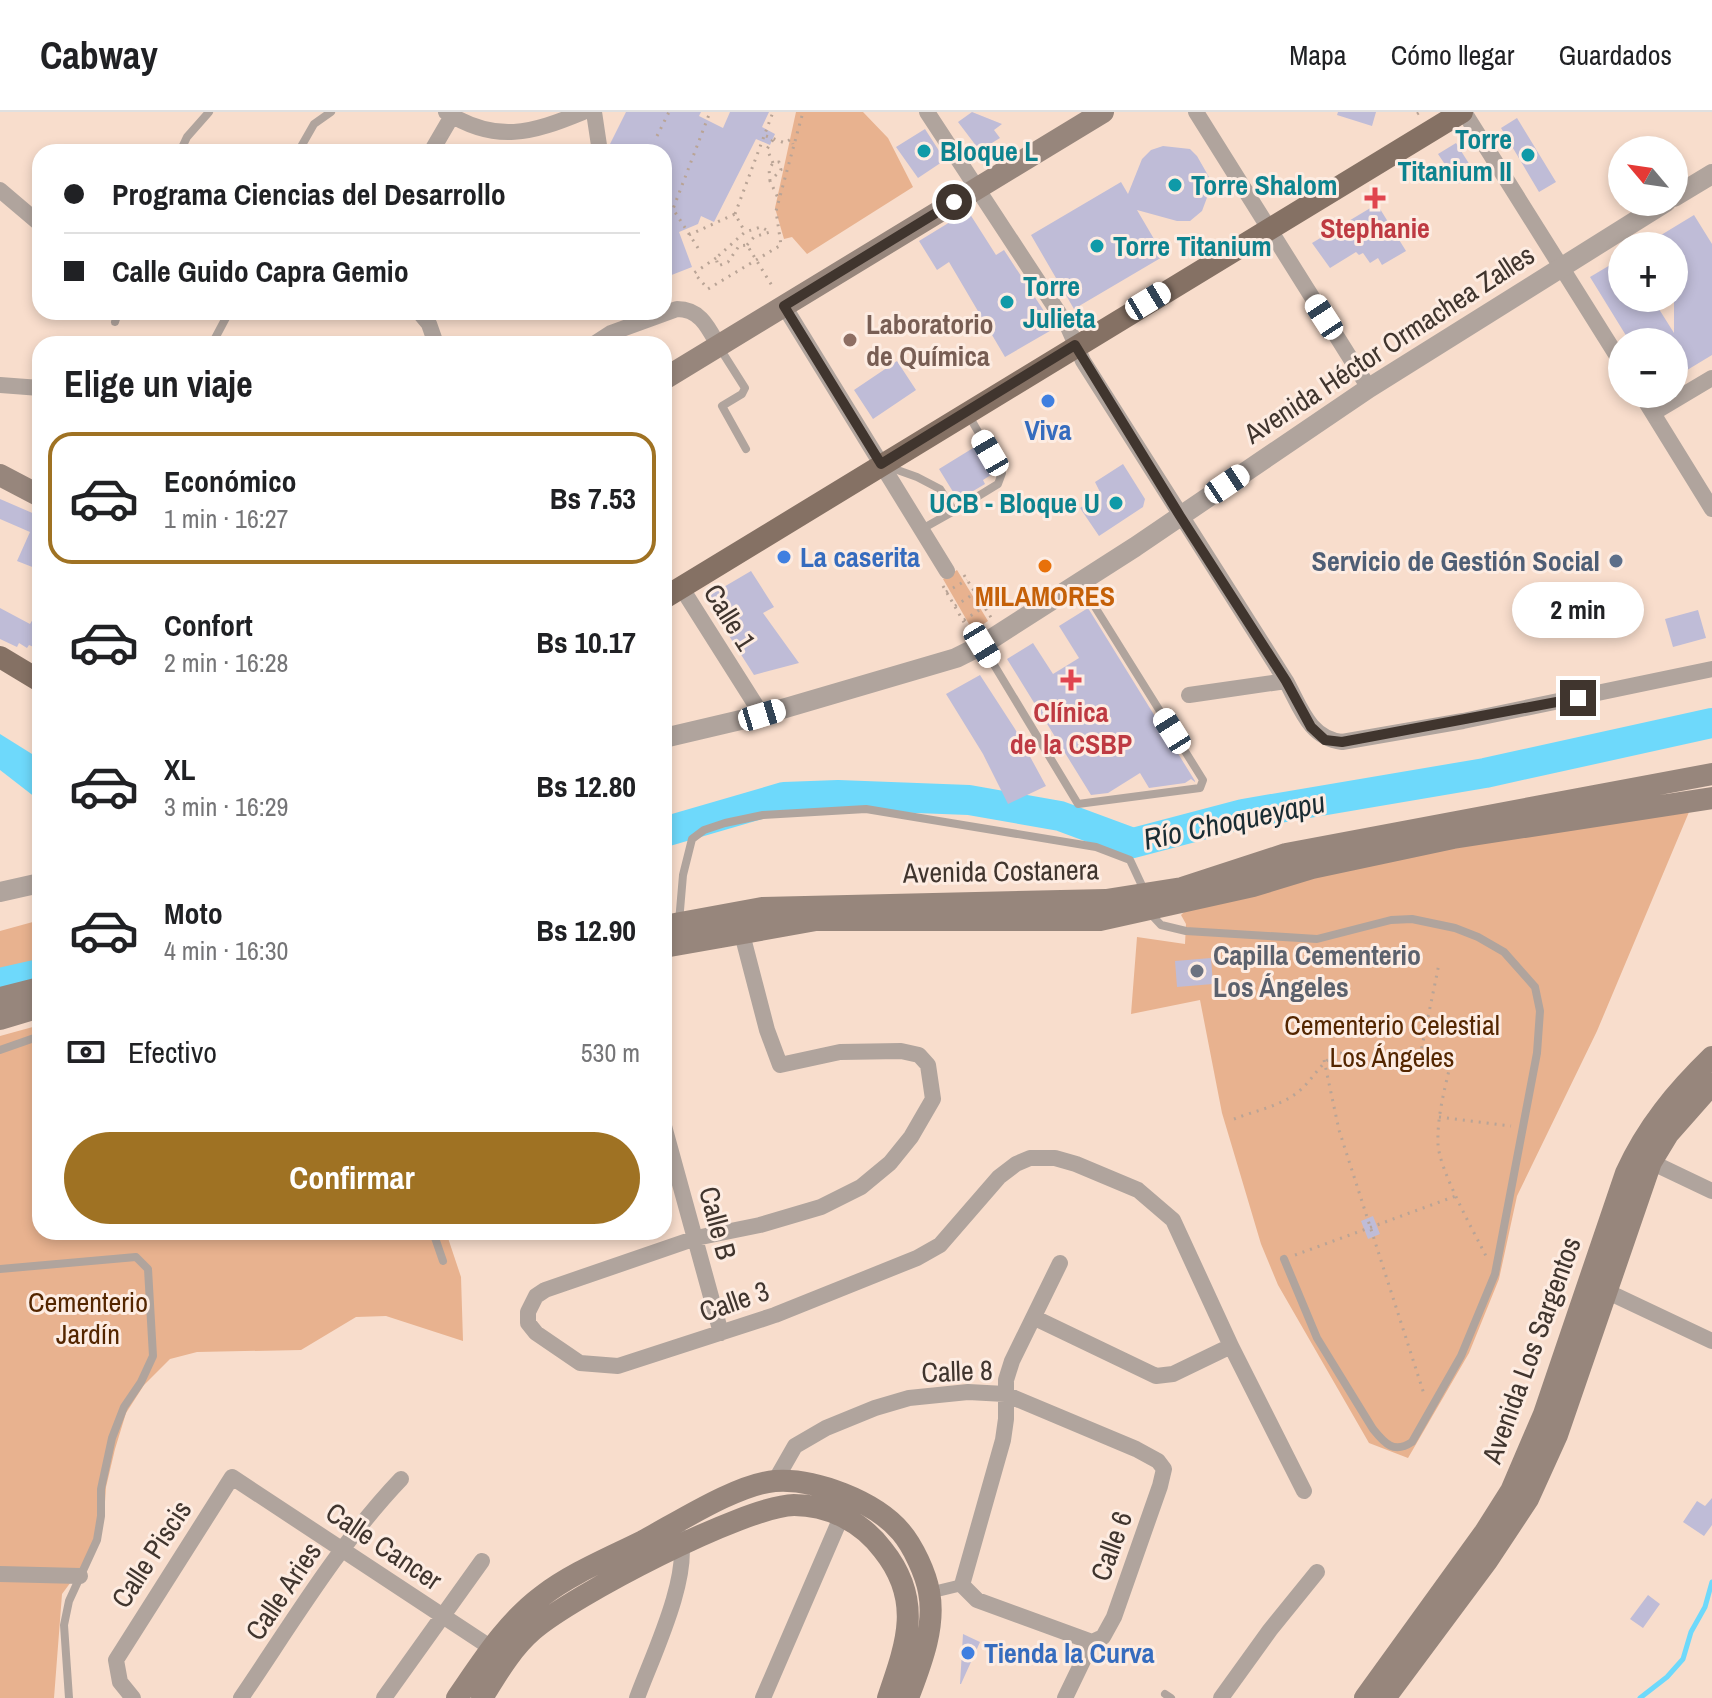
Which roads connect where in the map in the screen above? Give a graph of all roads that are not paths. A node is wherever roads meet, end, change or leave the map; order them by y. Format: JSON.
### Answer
{"nodes":[{"id":1,"x":209,"y":112,"type":"edge"},
{"id":2,"x":331,"y":112,"type":"edge"},
{"id":3,"x":583,"y":112,"type":"edge"},
{"id":4,"x":594,"y":112,"type":"edge"},
{"id":5,"x":927,"y":112,"type":"edge"},
{"id":6,"x":1103,"y":112,"type":"edge"},
{"id":7,"x":1196,"y":112,"type":"edge"},
{"id":8,"x":1463,"y":112,"type":"edge"},
{"id":9,"x":449,"y":114,"type":"edge"},
{"id":10,"x":184,"y":144,"type":"edge"},
{"id":11,"x":301,"y":144,"type":"edge"},
{"id":12,"x":435,"y":144,"type":"edge"},
{"id":13,"x":599,"y":144,"type":"edge"},
{"id":14,"x":1712,"y":174,"type":"edge"},
{"id":15,"x":978,"y":187,"type":"junction"},
{"id":16,"x":1688,"y":189,"type":"edge"},
{"id":17,"x":0,"y":190,"type":"edge"},
{"id":18,"x":1643,"y":216,"type":"edge"},
{"id":19,"x":32,"y":217,"type":"edge"},
{"id":20,"x":1268,"y":228,"type":"junction"},
{"id":21,"x":1561,"y":265,"type":"junction"},
{"id":22,"x":784,"y":306,"type":"junction"},
{"id":23,"x":672,"y":310,"type":"edge"},
{"id":24,"x":636,"y":320,"type":"edge"},
{"id":25,"x":606,"y":336,"type":"edge"},
{"id":26,"x":1608,"y":341,"type":"edge"},
{"id":27,"x":718,"y":345,"type":"junction"},
{"id":28,"x":1075,"y":345,"type":"junction"},
{"id":29,"x":672,"y":374,"type":"edge"},
{"id":30,"x":1712,"y":378,"type":"edge"},
{"id":31,"x":0,"y":385,"type":"edge"},
{"id":32,"x":32,"y":387,"type":"edge"},
{"id":33,"x":1369,"y":388,"type":"junction"},
{"id":34,"x":1650,"y":408,"type":"edge"},
{"id":35,"x":967,"y":412,"type":"junction"},
{"id":36,"x":1653,"y":413,"type":"junction"},
{"id":37,"x":746,"y":449,"type":"dead end"},
{"id":38,"x":881,"y":464,"type":"junction"},
{"id":39,"x":0,"y":475,"type":"edge"},
{"id":40,"x":32,"y":492,"type":"edge"},
{"id":41,"x":1712,"y":509,"type":"edge"},
{"id":42,"x":954,"y":511,"type":"junction"},
{"id":43,"x":1180,"y":516,"type":"junction"},
{"id":44,"x":922,"y":529,"type":"junction"},
{"id":45,"x":947,"y":571,"type":"dead end"},
{"id":46,"x":1080,"y":583,"type":"junction"},
{"id":47,"x":672,"y":593,"type":"edge"},
{"id":48,"x":976,"y":638,"type":"junction"},
{"id":49,"x":0,"y":657,"type":"edge"},
{"id":50,"x":1712,"y":669,"type":"edge"},
{"id":51,"x":32,"y":676,"type":"edge"},
{"id":52,"x":1286,"y":681,"type":"junction"},
{"id":53,"x":1189,"y":695,"type":"dead end"},
{"id":54,"x":762,"y":715,"type":"junction"},
{"id":55,"x":672,"y":736,"type":"edge"},
{"id":56,"x":1712,"y":774,"type":"edge"},
{"id":57,"x":1712,"y":798,"type":"edge"},
{"id":58,"x":32,"y":885,"type":"edge"},
{"id":59,"x":0,"y":892,"type":"edge"},
{"id":60,"x":1146,"y":902,"type":"junction"},
{"id":61,"x":672,"y":924,"type":"edge"},
{"id":62,"x":742,"y":934,"type":"junction"},
{"id":63,"x":672,"y":946,"type":"edge"},
{"id":64,"x":32,"y":990,"type":"edge"},
{"id":65,"x":0,"y":998,"type":"edge"},
{"id":66,"x":32,"y":1009,"type":"edge"},
{"id":67,"x":0,"y":1019,"type":"edge"},
{"id":68,"x":32,"y":1039,"type":"edge"},
{"id":69,"x":0,"y":1050,"type":"edge"},
{"id":70,"x":1712,"y":1057,"type":"edge"},
{"id":71,"x":1712,"y":1084,"type":"edge"},
{"id":72,"x":672,"y":1154,"type":"edge"},
{"id":73,"x":1643,"y":1157,"type":"junction"},
{"id":74,"x":1712,"y":1191,"type":"edge"},
{"id":75,"x":696,"y":1238,"type":"junction"},
{"id":76,"x":436,"y":1240,"type":"edge"},
{"id":77,"x":1284,"y":1259,"type":"road end"},
{"id":78,"x":443,"y":1261,"type":"dead end"},
{"id":79,"x":1060,"y":1263,"type":"dead end"},
{"id":80,"x":0,"y":1269,"type":"edge"},
{"id":81,"x":1597,"y":1288,"type":"junction"},
{"id":82,"x":1035,"y":1318,"type":"junction"},
{"id":83,"x":721,"y":1333,"type":"junction"},
{"id":84,"x":1712,"y":1341,"type":"edge"},
{"id":85,"x":1231,"y":1346,"type":"junction"},
{"id":86,"x":1005,"y":1394,"type":"junction"},
{"id":87,"x":1158,"y":1461,"type":"joint"},
{"id":88,"x":232,"y":1477,"type":"joint"},
{"id":89,"x":401,"y":1479,"type":"dead end"},
{"id":90,"x":775,"y":1481,"type":"junction"},
{"id":91,"x":1304,"y":1491,"type":"dead end"},
{"id":92,"x":842,"y":1515,"type":"junction"},
{"id":93,"x":679,"y":1534,"type":"junction"},
{"id":94,"x":342,"y":1549,"type":"junction"},
{"id":95,"x":482,"y":1561,"type":"dead end"},
{"id":96,"x":1317,"y":1572,"type":"dead end"},
{"id":97,"x":0,"y":1574,"type":"edge"},
{"id":98,"x":80,"y":1576,"type":"junction"},
{"id":99,"x":962,"y":1585,"type":"junction"},
{"id":100,"x":929,"y":1593,"type":"junction"},
{"id":101,"x":444,"y":1617,"type":"junction"},
{"id":102,"x":1092,"y":1642,"type":"junction"},
{"id":103,"x":499,"y":1653,"type":"junction"},
{"id":104,"x":69,"y":1698,"type":"edge"},
{"id":105,"x":133,"y":1698,"type":"edge"},
{"id":106,"x":241,"y":1698,"type":"edge"},
{"id":107,"x":384,"y":1698,"type":"edge"},
{"id":108,"x":457,"y":1698,"type":"edge"},
{"id":109,"x":482,"y":1698,"type":"edge"},
{"id":110,"x":637,"y":1698,"type":"edge"},
{"id":111,"x":763,"y":1698,"type":"edge"},
{"id":112,"x":888,"y":1698,"type":"edge"},
{"id":113,"x":908,"y":1698,"type":"edge"},
{"id":114,"x":1065,"y":1698,"type":"edge"},
{"id":115,"x":1221,"y":1698,"type":"edge"},
{"id":116,"x":1365,"y":1698,"type":"edge"},
{"id":117,"x":1385,"y":1698,"type":"edge"}],
"edges":[{"from":1,"to":10,"type":"lane"},
{"from":2,"to":11,"type":"lane"},
{"from":3,"to":9,"type":"street"},
{"from":4,"to":13,"type":"street"},
{"from":5,"to":15,"type":"street"},
{"from":6,"to":15,"type":"main road"},
{"from":7,"to":20,"type":"street"},
{"from":8,"to":20,"type":"main road"},
{"from":8,"to":21,"type":"street"},
{"from":9,"to":12,"type":"street"},
{"from":14,"to":16,"type":"street"},
{"from":15,"to":22,"type":"main road"},
{"from":15,"to":28,"type":"street"},
{"from":17,"to":19,"type":"street"},
{"from":18,"to":21,"type":"street","name":"Avenida Héctor Ormachea Zalles"},
{"from":20,"to":28,"type":"main road"},
{"from":20,"to":33,"type":"street"},
{"from":21,"to":26,"type":"street"},
{"from":21,"to":33,"type":"street","name":"Avenida Héctor Ormachea Zalles"},
{"from":22,"to":27,"type":"main road"},
{"from":22,"to":38,"type":"street"},
{"from":23,"to":27,"type":"street"},
{"from":24,"to":25,"type":"street"},
{"from":27,"to":29,"type":"main road"},
{"from":27,"to":37,"type":"lane"},
{"from":28,"to":35,"type":"main road"},
{"from":28,"to":43,"type":"street"},
{"from":30,"to":36,"type":"street"},
{"from":31,"to":32,"type":"street"},
{"from":33,"to":43,"type":"street","name":"Avenida Héctor Ormachea Zalles"},
{"from":34,"to":36,"type":"street"},
{"from":35,"to":38,"type":"main road"},
{"from":35,"to":42,"type":"lane"},
{"from":36,"to":41,"type":"street"},
{"from":38,"to":42,"type":"lane"},
{"from":38,"to":44,"type":"street"},
{"from":38,"to":47,"type":"main road"},
{"from":39,"to":40,"type":"main road"},
{"from":42,"to":44,"type":"lane"},
{"from":43,"to":46,"type":"street","name":"Avenida Héctor Ormachea Zalles"},
{"from":43,"to":52,"type":"street"},
{"from":44,"to":45,"type":"street"},
{"from":46,"to":48,"type":"street","name":"Avenida Héctor Ormachea Zalles"},
{"from":46,"to":48,"type":"lane"},
{"from":47,"to":54,"type":"street","name":"Calle 1"},
{"from":48,"to":54,"type":"street","name":"Avenida Héctor Ormachea Zalles"},
{"from":49,"to":51,"type":"main road"},
{"from":50,"to":52,"type":"street"},
{"from":52,"to":53,"type":"street"},
{"from":54,"to":55,"type":"street","name":"Avenida Héctor Ormachea Zalles"},
{"from":56,"to":60,"type":"main road","name":"Avenida Costanera"},
{"from":57,"to":60,"type":"main road","name":"Avenida Costanera"},
{"from":58,"to":59,"type":"street"},
{"from":60,"to":61,"type":"main road","name":"Avenida Costanera"},
{"from":60,"to":61,"type":"lane"},
{"from":60,"to":62,"type":"main road","name":"Avenida Costanera"},
{"from":60,"to":77,"type":"lane"},
{"from":62,"to":63,"type":"main road","name":"Avenida Costanera"},
{"from":62,"to":75,"type":"street"},
{"from":64,"to":65,"type":"main road"},
{"from":66,"to":67,"type":"main road"},
{"from":68,"to":69,"type":"lane"},
{"from":70,"to":73,"type":"main road","name":"Avenida Los Sargentos"},
{"from":71,"to":73,"type":"main road","name":"Avenida Los Sargentos"},
{"from":72,"to":75,"type":"street","name":"Calle B"},
{"from":73,"to":74,"type":"street"},
{"from":73,"to":81,"type":"main road","name":"Avenida Los Sargentos"},
{"from":75,"to":83,"type":"street","name":"Calle B"},
{"from":75,"to":83,"type":"street","name":"Calle 3"},
{"from":76,"to":78,"type":"lane"},
{"from":79,"to":82,"type":"street"},
{"from":80,"to":98,"type":"lane"},
{"from":81,"to":84,"type":"street"},
{"from":81,"to":116,"type":"main road","name":"Avenida Los Sargentos"},
{"from":81,"to":117,"type":"main road","name":"Avenida Los Sargentos"},
{"from":82,"to":85,"type":"street"},
{"from":82,"to":86,"type":"street"},
{"from":83,"to":85,"type":"street","name":"Calle 3"},
{"from":85,"to":91,"type":"street","name":"Calle 3"},
{"from":86,"to":87,"type":"street","name":"Calle 8"},
{"from":86,"to":90,"type":"street","name":"Calle 8"},
{"from":86,"to":99,"type":"street"},
{"from":87,"to":102,"type":"street","name":"Calle 6"},
{"from":88,"to":94,"type":"street","name":"Calle Cancer"},
{"from":88,"to":105,"type":"street","name":"Calle Piscis"},
{"from":89,"to":94,"type":"street","name":"Calle Aries"},
{"from":90,"to":93,"type":"main road"},
{"from":90,"to":100,"type":"main road"},
{"from":92,"to":93,"type":"main road"},
{"from":92,"to":111,"type":"street"},
{"from":92,"to":112,"type":"main road"},
{"from":93,"to":103,"type":"main road"},
{"from":93,"to":110,"type":"street"},
{"from":94,"to":101,"type":"street","name":"Calle Cancer"},
{"from":94,"to":106,"type":"street","name":"Calle Aries"},
{"from":95,"to":101,"type":"street"},
{"from":96,"to":115,"type":"street"},
{"from":97,"to":98,"type":"street"},
{"from":98,"to":104,"type":"lane"},
{"from":99,"to":100,"type":"street"},
{"from":99,"to":102,"type":"street"},
{"from":100,"to":113,"type":"main road"},
{"from":101,"to":103,"type":"street","name":"Calle Cancer"},
{"from":101,"to":107,"type":"street"},
{"from":102,"to":114,"type":"street","name":"Calle 6"},
{"from":103,"to":108,"type":"main road"},
{"from":103,"to":109,"type":"main road"}]}
